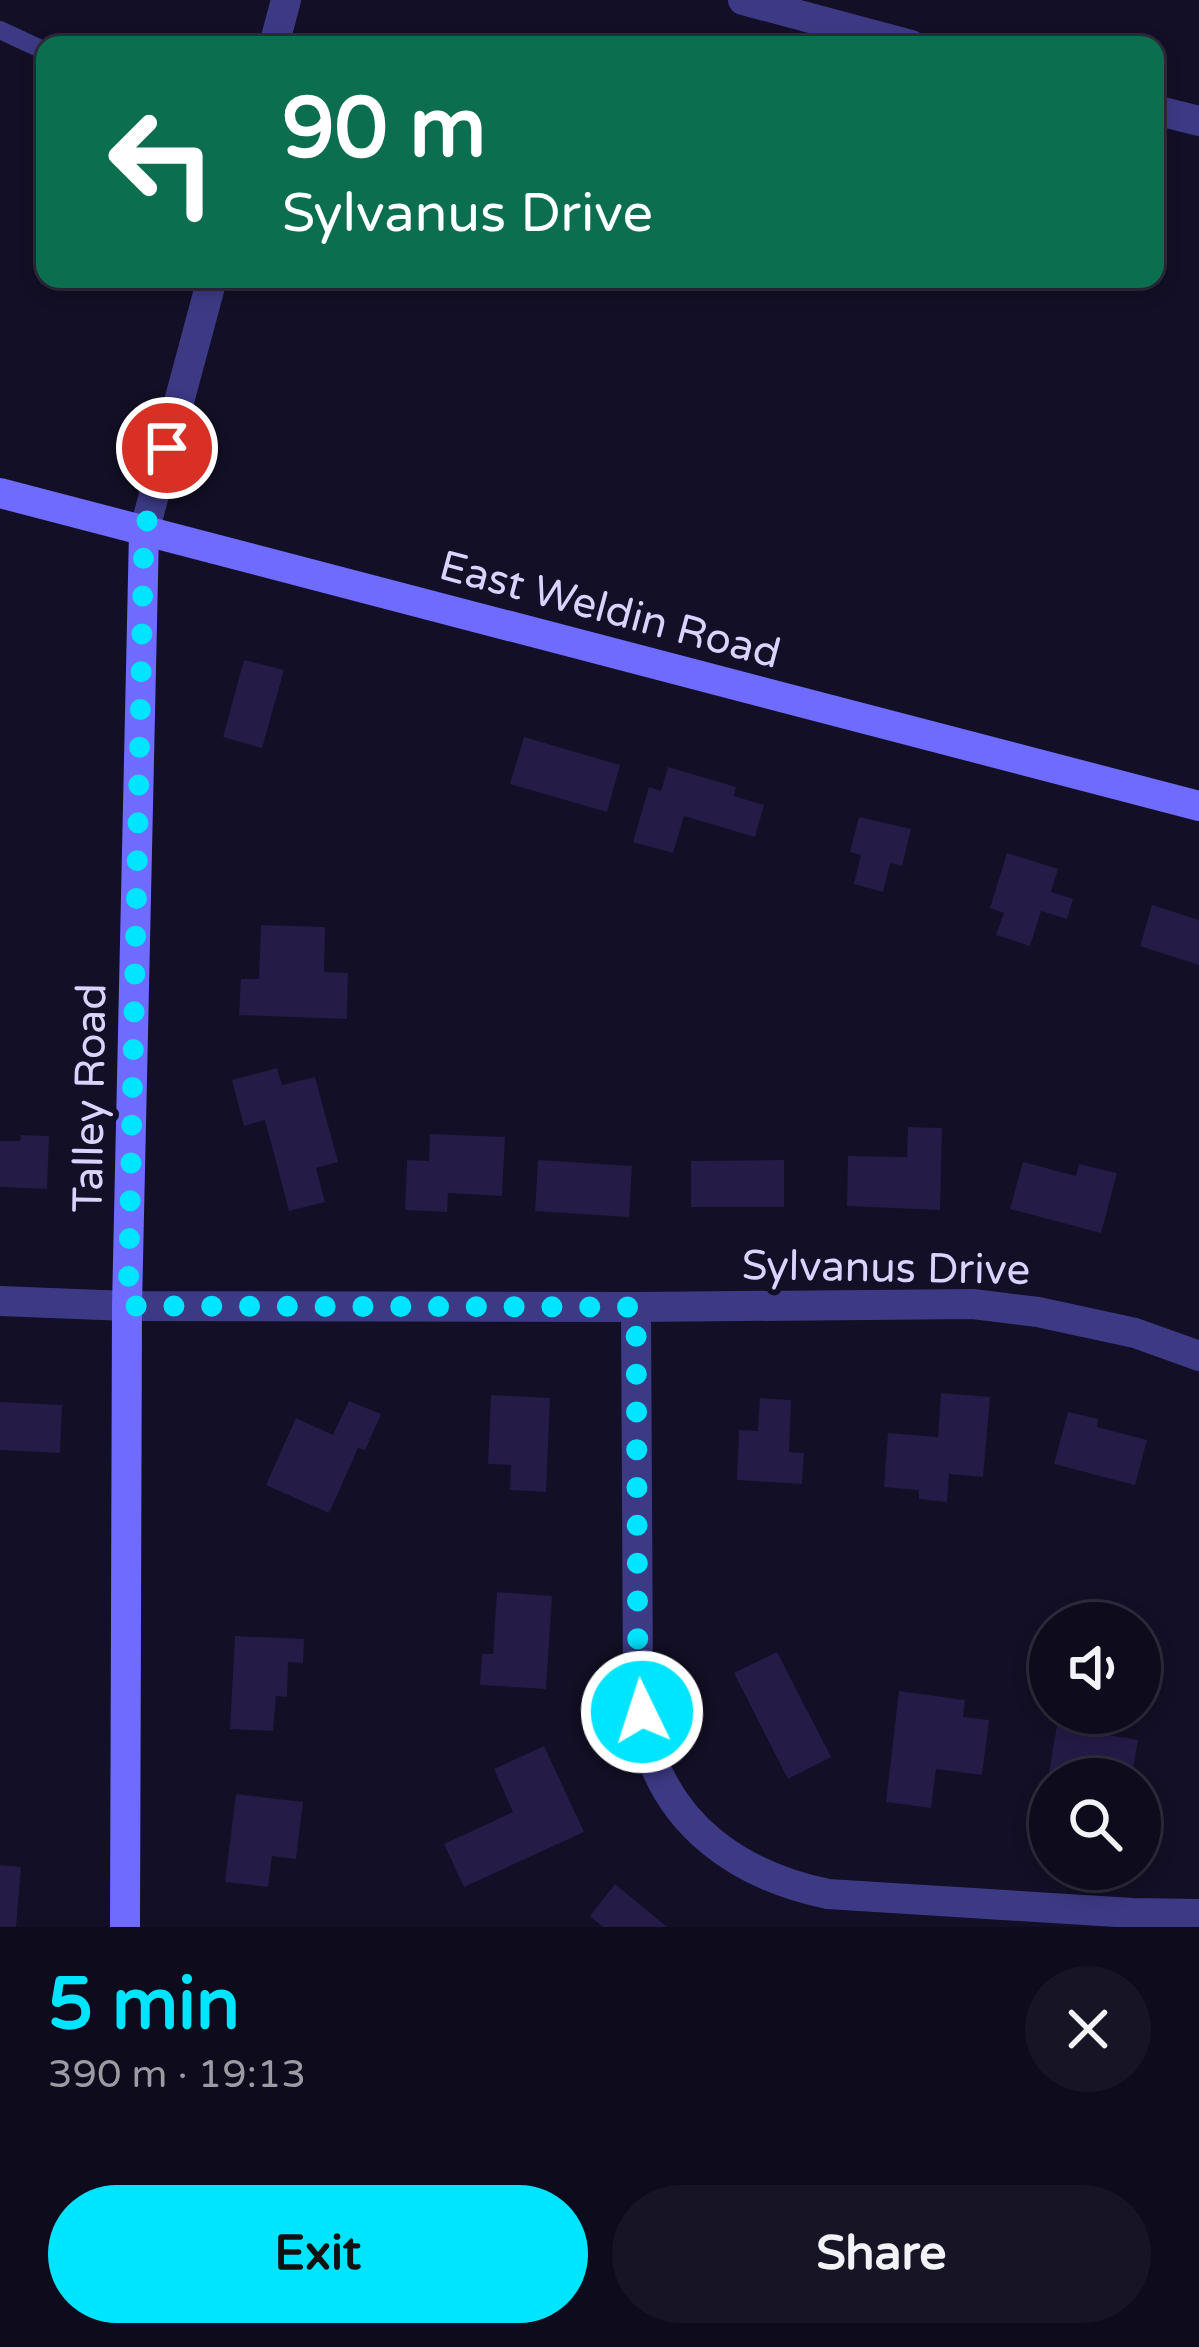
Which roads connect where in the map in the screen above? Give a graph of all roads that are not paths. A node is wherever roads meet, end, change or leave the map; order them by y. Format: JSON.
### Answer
{"nodes":[{"id":1,"x":286,"y":0,"type":"edge"},
{"id":2,"x":743,"y":0,"type":"edge"},
{"id":3,"x":0,"y":30,"type":"edge"},
{"id":4,"x":276,"y":36,"type":"edge"},
{"id":5,"x":877,"y":36,"type":"edge"},
{"id":6,"x":36,"y":47,"type":"edge"},
{"id":7,"x":1164,"y":112,"type":"edge"},
{"id":8,"x":1199,"y":121,"type":"edge"},
{"id":9,"x":210,"y":288,"type":"edge"},
{"id":10,"x":0,"y":494,"type":"edge"},
{"id":11,"x":144,"y":532,"type":"junction"},
{"id":12,"x":1199,"y":806,"type":"edge"},
{"id":13,"x":0,"y":1301,"type":"edge"},
{"id":14,"x":128,"y":1306,"type":"junction"},
{"id":15,"x":636,"y":1307,"type":"junction"},
{"id":16,"x":1199,"y":1356,"type":"edge"},
{"id":17,"x":1199,"y":1914,"type":"edge"},
{"id":18,"x":125,"y":1927,"type":"edge"}],
"edges":[{"from":1,"to":4,"type":"street"},
{"from":2,"to":5,"type":"street"},
{"from":3,"to":6,"type":"lane"},
{"from":7,"to":8,"type":"street"},
{"from":9,"to":11,"type":"street","name":"Talley Road"},
{"from":10,"to":11,"type":"street","name":"East Weldin Road"},
{"from":11,"to":12,"type":"street","name":"East Weldin Road"},
{"from":11,"to":14,"type":"street","name":"Talley Road"},
{"from":13,"to":14,"type":"street","name":"Sylvanus Drive"},
{"from":14,"to":15,"type":"street","name":"Sylvanus Drive"},
{"from":14,"to":18,"type":"street","name":"Talley Road"},
{"from":15,"to":16,"type":"street","name":"Sylvanus Drive"},
{"from":15,"to":17,"type":"street"}]}
